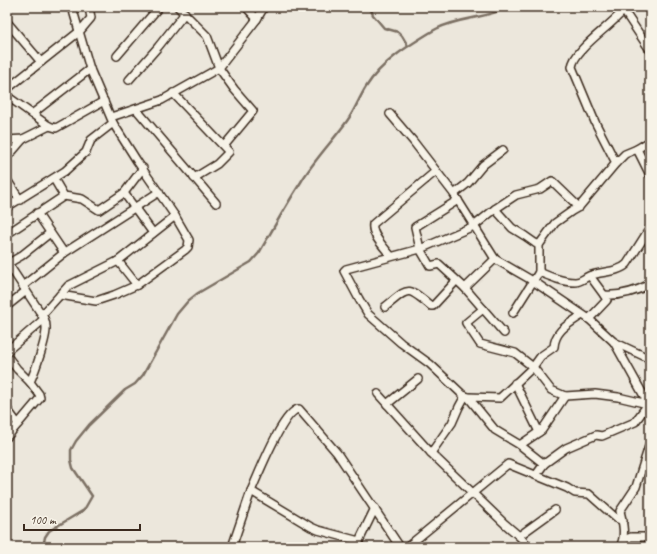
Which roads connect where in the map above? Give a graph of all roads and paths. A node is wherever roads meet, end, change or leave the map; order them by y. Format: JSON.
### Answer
{"nodes":[{"id":1,"x":72,"y":7,"type":"edge"},
{"id":2,"x":89,"y":7,"type":"edge"},
{"id":3,"x":159,"y":7,"type":"edge"},
{"id":4,"x":178,"y":7,"type":"edge"},
{"id":5,"x":246,"y":7,"type":"edge"},
{"id":6,"x":264,"y":7,"type":"edge"},
{"id":7,"x":625,"y":9,"type":"edge"},
{"id":8,"x":185,"y":13,"type":"junction"},
{"id":9,"x":257,"y":19,"type":"junction"},
{"id":10,"x":7,"y":22,"type":"edge"},
{"id":11,"x":80,"y":31,"type":"junction"},
{"id":12,"x":650,"y":50,"type":"edge"},
{"id":13,"x":117,"y":56,"type":"dead end"},
{"id":14,"x":41,"y":62,"type":"junction"},
{"id":15,"x":219,"y":68,"type":"junction"},
{"id":16,"x":90,"y":69,"type":"junction"},
{"id":17,"x":128,"y":80,"type":"dead end"},
{"id":18,"x":7,"y":89,"type":"edge"},
{"id":19,"x":174,"y":93,"type":"junction"},
{"id":20,"x":8,"y":99,"type":"edge"},
{"id":21,"x":104,"y":101,"type":"junction"},
{"id":22,"x":136,"y":109,"type":"junction"},
{"id":23,"x":32,"y":114,"type":"junction"},
{"id":24,"x":390,"y":114,"type":"dead end"},
{"id":25,"x":112,"y":120,"type":"junction"},
{"id":26,"x":48,"y":126,"type":"junction"},
{"id":27,"x":23,"y":139,"type":"junction"},
{"id":28,"x":7,"y":140,"type":"edge"},
{"id":29,"x":650,"y":141,"type":"edge"},
{"id":30,"x":224,"y":146,"type":"junction"},
{"id":31,"x":637,"y":149,"type":"junction"},
{"id":32,"x":503,"y":150,"type":"dead end"},
{"id":33,"x":7,"y":156,"type":"edge"},
{"id":34,"x":616,"y":163,"type":"junction"},
{"id":35,"x":142,"y":168,"type":"junction"},
{"id":36,"x":436,"y":171,"type":"junction"},
{"id":37,"x":650,"y":175,"type":"edge"},
{"id":38,"x":194,"y":178,"type":"junction"},
{"id":39,"x":54,"y":179,"type":"junction"},
{"id":40,"x":7,"y":180,"type":"edge"},
{"id":41,"x":159,"y":192,"type":"junction"},
{"id":42,"x":124,"y":193,"type":"junction"},
{"id":43,"x":454,"y":194,"type":"junction"},
{"id":44,"x":64,"y":196,"type":"junction"},
{"id":45,"x":20,"y":200,"type":"junction"},
{"id":46,"x":458,"y":200,"type":"junction"},
{"id":47,"x":216,"y":203,"type":"dead end"},
{"id":48,"x":7,"y":207,"type":"edge"},
{"id":49,"x":579,"y":207,"type":"junction"},
{"id":50,"x":135,"y":208,"type":"junction"},
{"id":51,"x":495,"y":209,"type":"junction"},
{"id":52,"x":37,"y":213,"type":"junction"},
{"id":53,"x":175,"y":216,"type":"junction"},
{"id":54,"x":474,"y":226,"type":"junction"},
{"id":55,"x":650,"y":228,"type":"edge"},
{"id":56,"x":50,"y":233,"type":"junction"},
{"id":57,"x":153,"y":233,"type":"junction"},
{"id":58,"x":7,"y":234,"type":"edge"},
{"id":59,"x":539,"y":244,"type":"junction"},
{"id":60,"x":420,"y":249,"type":"junction"},
{"id":61,"x":64,"y":253,"type":"junction"},
{"id":62,"x":391,"y":256,"type":"junction"},
{"id":63,"x":495,"y":259,"type":"junction"},
{"id":64,"x":118,"y":261,"type":"junction"},
{"id":65,"x":7,"y":263,"type":"edge"},
{"id":66,"x":539,"y":272,"type":"junction"},
{"id":67,"x":590,"y":276,"type":"junction"},
{"id":68,"x":456,"y":281,"type":"junction"},
{"id":69,"x":534,"y":281,"type":"junction"},
{"id":70,"x":650,"y":284,"type":"edge"},
{"id":71,"x":137,"y":285,"type":"junction"},
{"id":72,"x":25,"y":288,"type":"junction"},
{"id":73,"x":465,"y":288,"type":"junction"},
{"id":74,"x":60,"y":295,"type":"junction"},
{"id":75,"x":604,"y":295,"type":"junction"},
{"id":76,"x":7,"y":306,"type":"edge"},
{"id":77,"x":385,"y":307,"type":"dead end"},
{"id":78,"x":483,"y":309,"type":"junction"},
{"id":79,"x":513,"y":313,"type":"dead end"},
{"id":80,"x":582,"y":315,"type":"junction"},
{"id":81,"x":43,"y":317,"type":"junction"},
{"id":82,"x":589,"y":319,"type":"junction"},
{"id":83,"x":504,"y":333,"type":"dead end"},
{"id":84,"x":614,"y":342,"type":"junction"},
{"id":85,"x":7,"y":351,"type":"edge"},
{"id":86,"x":7,"y":356,"type":"edge"},
{"id":87,"x":650,"y":358,"type":"edge"},
{"id":88,"x":533,"y":367,"type":"junction"},
{"id":89,"x":418,"y":379,"type":"dead end"},
{"id":90,"x":30,"y":382,"type":"junction"},
{"id":91,"x":515,"y":383,"type":"junction"},
{"id":92,"x":378,"y":394,"type":"dead end"},
{"id":93,"x":466,"y":396,"type":"junction"},
{"id":94,"x":565,"y":396,"type":"junction"},
{"id":95,"x":387,"y":404,"type":"junction"},
{"id":96,"x":649,"y":405,"type":"edge"},
{"id":97,"x":7,"y":408,"type":"edge"},
{"id":98,"x":18,"y":424,"type":"junction"},
{"id":99,"x":539,"y":432,"type":"junction"},
{"id":100,"x":7,"y":437,"type":"edge"},
{"id":101,"x":520,"y":445,"type":"junction"},
{"id":102,"x":649,"y":447,"type":"edge"},
{"id":103,"x":431,"y":453,"type":"junction"},
{"id":104,"x":544,"y":464,"type":"junction"},
{"id":105,"x":536,"y":475,"type":"junction"},
{"id":106,"x":251,"y":491,"type":"junction"},
{"id":107,"x":473,"y":492,"type":"junction"},
{"id":108,"x":375,"y":508,"type":"junction"},
{"id":109,"x":555,"y":510,"type":"dead end"},
{"id":110,"x":623,"y":521,"type":"junction"},
{"id":111,"x":519,"y":536,"type":"junction"},
{"id":112,"x":650,"y":537,"type":"edge"},
{"id":113,"x":624,"y":540,"type":"junction"},
{"id":114,"x":359,"y":544,"type":"edge"},
{"id":115,"x":232,"y":547,"type":"edge"},
{"id":116,"x":400,"y":547,"type":"edge"},
{"id":117,"x":407,"y":547,"type":"edge"},
{"id":118,"x":528,"y":547,"type":"edge"},
{"id":119,"x":620,"y":547,"type":"edge"}],
"edges":[{"from":1,"to":11,"type":"street"},
{"from":2,"to":11,"type":"street"},
{"from":3,"to":13,"type":"street"},
{"from":4,"to":8,"type":"street"},
{"from":5,"to":9,"type":"street"},
{"from":6,"to":9,"type":"street"},
{"from":7,"to":12,"type":"street"},
{"from":7,"to":34,"type":"street"},
{"from":8,"to":15,"type":"street"},
{"from":8,"to":17,"type":"street"},
{"from":9,"to":15,"type":"street"},
{"from":10,"to":14,"type":"street"},
{"from":11,"to":14,"type":"street"},
{"from":11,"to":16,"type":"street"},
{"from":14,"to":18,"type":"street"},
{"from":15,"to":19,"type":"street"},
{"from":15,"to":30,"type":"street"},
{"from":16,"to":21,"type":"street"},
{"from":16,"to":23,"type":"street"},
{"from":19,"to":22,"type":"street"},
{"from":19,"to":30,"type":"street"},
{"from":20,"to":23,"type":"street"},
{"from":21,"to":25,"type":"street"},
{"from":21,"to":26,"type":"street"},
{"from":22,"to":25,"type":"street"},
{"from":22,"to":38,"type":"street"},
{"from":23,"to":26,"type":"street"},
{"from":24,"to":36,"type":"street"},
{"from":25,"to":35,"type":"street"},
{"from":25,"to":39,"type":"street"},
{"from":26,"to":27,"type":"street"},
{"from":27,"to":28,"type":"street"},
{"from":27,"to":33,"type":"street"},
{"from":29,"to":31,"type":"street"},
{"from":30,"to":38,"type":"street"},
{"from":31,"to":34,"type":"street"},
{"from":31,"to":37,"type":"street"},
{"from":32,"to":43,"type":"street"},
{"from":34,"to":49,"type":"street"},
{"from":35,"to":41,"type":"street"},
{"from":35,"to":42,"type":"street"},
{"from":36,"to":43,"type":"street"},
{"from":36,"to":62,"type":"street"},
{"from":38,"to":47,"type":"street"},
{"from":39,"to":44,"type":"street"},
{"from":39,"to":45,"type":"street"},
{"from":40,"to":45,"type":"street"},
{"from":41,"to":50,"type":"street"},
{"from":41,"to":53,"type":"street"},
{"from":42,"to":44,"type":"street"},
{"from":42,"to":50,"type":"street"},
{"from":43,"to":46,"type":"street"},
{"from":44,"to":52,"type":"street"},
{"from":45,"to":48,"type":"street"},
{"from":46,"to":54,"type":"street"},
{"from":46,"to":60,"type":"street"},
{"from":49,"to":51,"type":"street"},
{"from":49,"to":59,"type":"street"},
{"from":50,"to":57,"type":"street"},
{"from":50,"to":61,"type":"street"},
{"from":51,"to":54,"type":"street"},
{"from":51,"to":59,"type":"street"},
{"from":52,"to":56,"type":"street"},
{"from":52,"to":58,"type":"street"},
{"from":53,"to":57,"type":"street"},
{"from":53,"to":71,"type":"street"},
{"from":54,"to":60,"type":"street"},
{"from":54,"to":63,"type":"street"},
{"from":55,"to":67,"type":"street"},
{"from":56,"to":61,"type":"street"},
{"from":56,"to":65,"type":"street"},
{"from":57,"to":64,"type":"street"},
{"from":59,"to":66,"type":"street"},
{"from":60,"to":62,"type":"street"},
{"from":60,"to":68,"type":"street"},
{"from":61,"to":72,"type":"street"},
{"from":62,"to":93,"type":"street"},
{"from":63,"to":69,"type":"street"},
{"from":63,"to":73,"type":"street"},
{"from":64,"to":71,"type":"street"},
{"from":64,"to":74,"type":"street"},
{"from":65,"to":72,"type":"street"},
{"from":66,"to":67,"type":"street"},
{"from":66,"to":69,"type":"street"},
{"from":67,"to":75,"type":"street"},
{"from":68,"to":73,"type":"street"},
{"from":68,"to":77,"type":"street"},
{"from":69,"to":79,"type":"street"},
{"from":69,"to":80,"type":"street"},
{"from":70,"to":75,"type":"street"},
{"from":71,"to":74,"type":"street"},
{"from":72,"to":76,"type":"street"},
{"from":72,"to":81,"type":"street"},
{"from":73,"to":78,"type":"street"},
{"from":74,"to":81,"type":"street"},
{"from":75,"to":82,"type":"street"},
{"from":78,"to":83,"type":"street"},
{"from":78,"to":88,"type":"street"},
{"from":80,"to":82,"type":"street"},
{"from":80,"to":88,"type":"street"},
{"from":81,"to":85,"type":"street"},
{"from":81,"to":90,"type":"street"},
{"from":82,"to":84,"type":"street"},
{"from":84,"to":87,"type":"street"},
{"from":84,"to":96,"type":"street"},
{"from":86,"to":90,"type":"street"},
{"from":88,"to":91,"type":"street"},
{"from":88,"to":94,"type":"street"},
{"from":89,"to":95,"type":"street"},
{"from":90,"to":98,"type":"street"},
{"from":91,"to":93,"type":"street"},
{"from":91,"to":99,"type":"street"},
{"from":92,"to":95,"type":"street"},
{"from":93,"to":101,"type":"street"},
{"from":93,"to":103,"type":"street"},
{"from":94,"to":96,"type":"street"},
{"from":94,"to":99,"type":"street"},
{"from":95,"to":103,"type":"street"},
{"from":96,"to":104,"type":"street"},
{"from":97,"to":98,"type":"street"},
{"from":98,"to":100,"type":"street"},
{"from":99,"to":101,"type":"street"},
{"from":101,"to":104,"type":"street"},
{"from":102,"to":110,"type":"street"},
{"from":103,"to":107,"type":"street"},
{"from":104,"to":105,"type":"street"},
{"from":105,"to":107,"type":"street"},
{"from":105,"to":110,"type":"street"},
{"from":106,"to":108,"type":"street"},
{"from":106,"to":114,"type":"street"},
{"from":106,"to":115,"type":"street"},
{"from":107,"to":111,"type":"street"},
{"from":107,"to":117,"type":"street"},
{"from":108,"to":114,"type":"street"},
{"from":108,"to":116,"type":"street"},
{"from":109,"to":111,"type":"street"},
{"from":110,"to":113,"type":"street"},
{"from":111,"to":118,"type":"street"},
{"from":112,"to":113,"type":"street"},
{"from":113,"to":119,"type":"street"}]}
